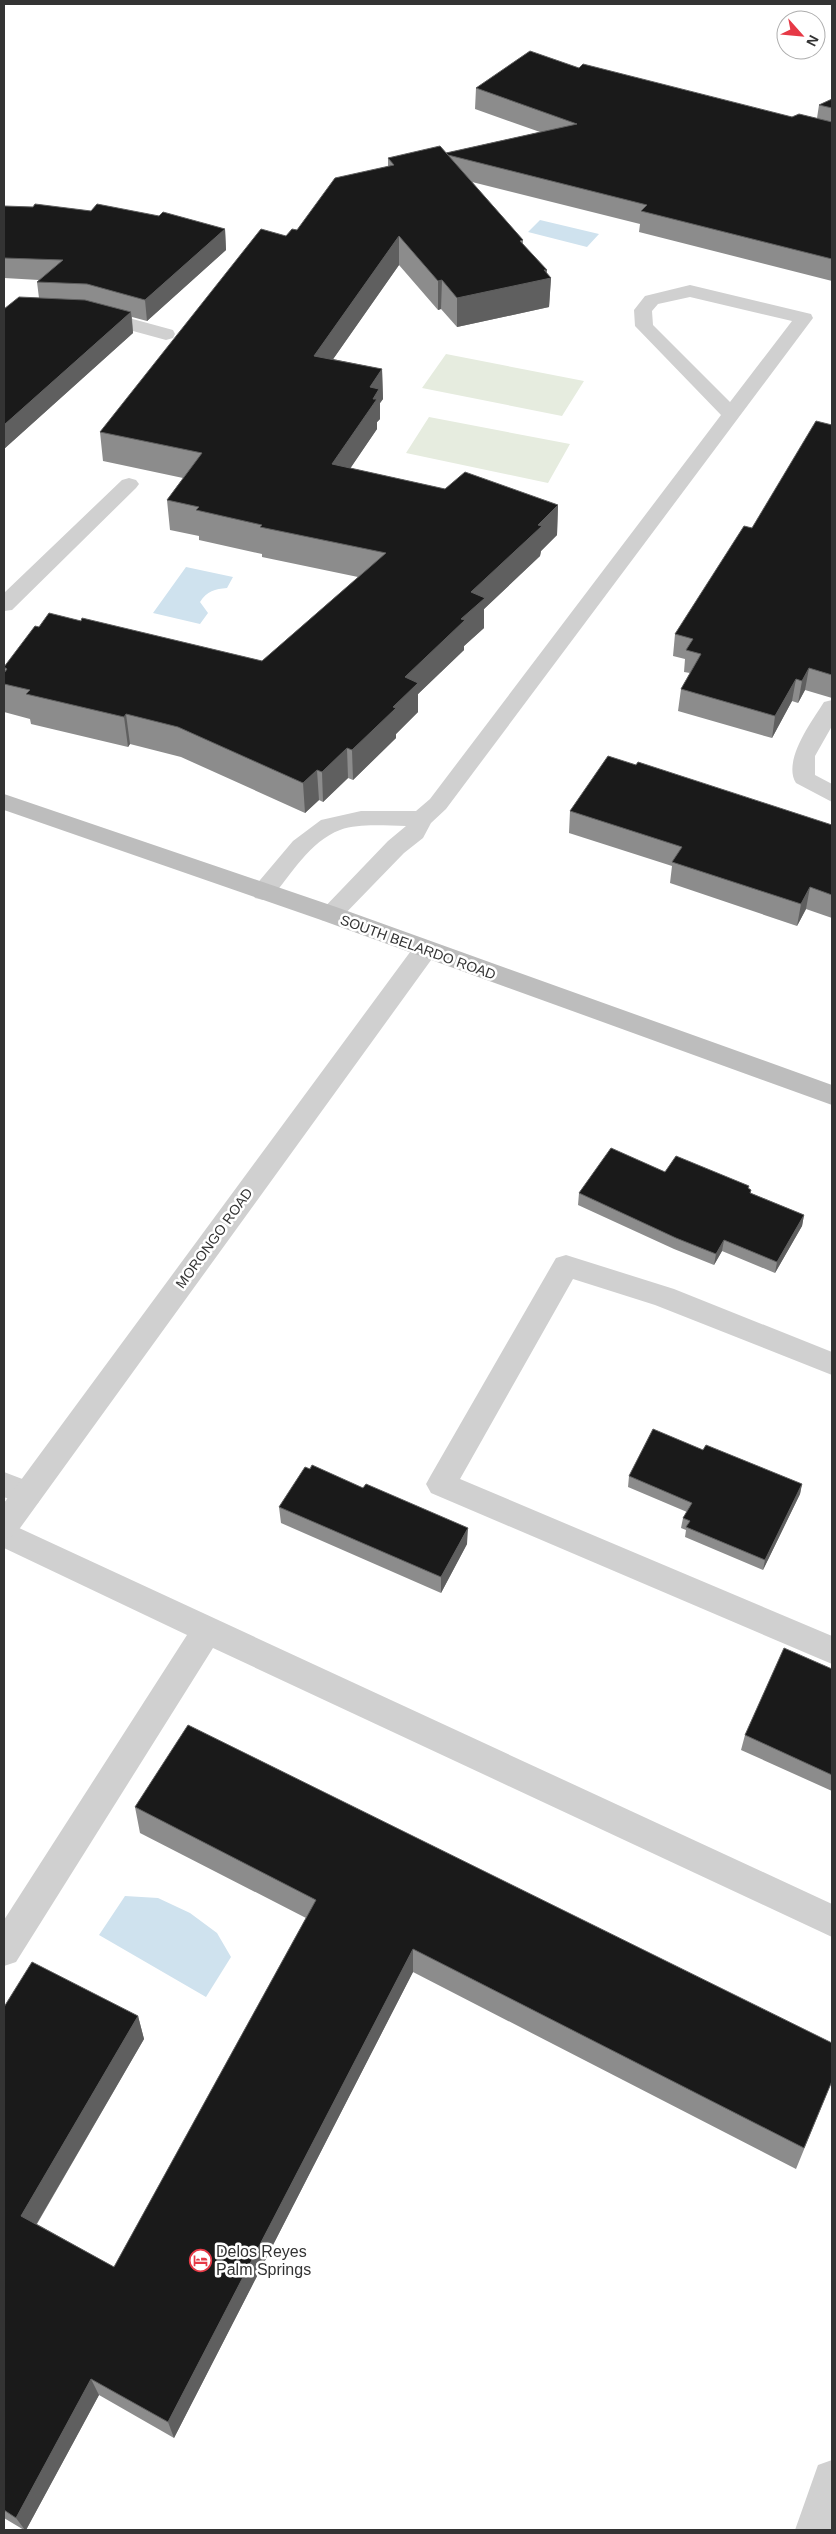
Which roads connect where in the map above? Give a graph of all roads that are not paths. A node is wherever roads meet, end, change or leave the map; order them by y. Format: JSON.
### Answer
{"nodes":[{"id":1,"x":79,"y":313,"type":"edge"},
{"id":2,"x":166,"y":334,"type":"dead end"},
{"id":3,"x":731,"y":414,"type":"junction"},
{"id":4,"x":129,"y":484,"type":"dead end"},
{"id":5,"x":4,"y":606,"type":"edge"},
{"id":6,"x":832,"y":707,"type":"edge"},
{"id":7,"x":832,"y":794,"type":"edge"},
{"id":8,"x":4,"y":802,"type":"edge"},
{"id":9,"x":421,"y":819,"type":"junction"},
{"id":10,"x":263,"y":892,"type":"junction"},
{"id":11,"x":330,"y":914,"type":"junction"},
{"id":12,"x":425,"y":950,"type":"junction"},
{"id":13,"x":832,"y":1095,"type":"edge"},
{"id":14,"x":832,"y":1364,"type":"edge"},
{"id":15,"x":16,"y":1489,"type":"edge"},
{"id":16,"x":4,"y":1526,"type":"edge"},
{"id":17,"x":4,"y":1534,"type":"edge"},
{"id":18,"x":208,"y":1630,"type":"junction"},
{"id":19,"x":832,"y":1650,"type":"edge"},
{"id":20,"x":832,"y":1921,"type":"edge"},
{"id":21,"x":4,"y":1950,"type":"edge"},
{"id":22,"x":832,"y":2479,"type":"edge"},
{"id":23,"x":814,"y":2530,"type":"edge"}],
"edges":[{"from":1,"to":2,"type":"street"},
{"from":3,"to":3,"type":"street"},
{"from":3,"to":9,"type":"street"},
{"from":4,"to":5,"type":"street"},
{"from":6,"to":7,"type":"street"},
{"from":8,"to":10,"type":"street","name":"SOUTH BELARDO ROAD"},
{"from":9,"to":10,"type":"street"},
{"from":9,"to":11,"type":"street"},
{"from":10,"to":11,"type":"street","name":"SOUTH BELARDO ROAD"},
{"from":11,"to":12,"type":"street","name":"SOUTH BELARDO ROAD"},
{"from":12,"to":13,"type":"street","name":"SOUTH BELARDO ROAD"},
{"from":12,"to":15,"type":"street","name":"MORONGO ROAD"},
{"from":14,"to":19,"type":"street"},
{"from":15,"to":16,"type":"street","name":"MORONGO ROAD"},
{"from":17,"to":18,"type":"street"},
{"from":18,"to":20,"type":"street"},
{"from":18,"to":21,"type":"street"},
{"from":22,"to":23,"type":"street"}]}
